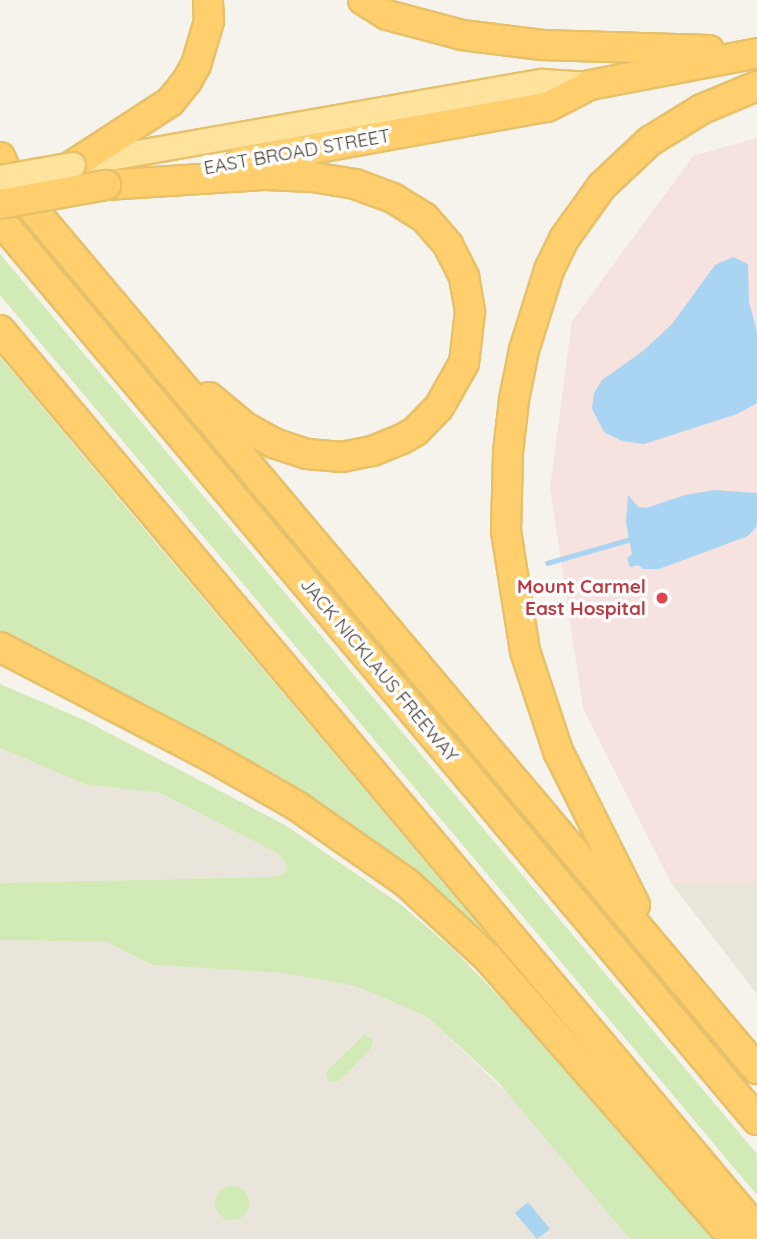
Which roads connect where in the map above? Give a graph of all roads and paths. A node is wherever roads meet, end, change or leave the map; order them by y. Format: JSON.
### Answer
{"nodes":[{"id":1,"x":208,"y":0,"type":"edge"},
{"id":2,"x":363,"y":0,"type":"edge"},
{"id":3,"x":757,"y":52,"type":"edge"},
{"id":4,"x":590,"y":85,"type":"junction"},
{"id":5,"x":757,"y":86,"type":"edge"},
{"id":6,"x":0,"y":157,"type":"edge"},
{"id":7,"x":73,"y":165,"type":"junction"},
{"id":8,"x":3,"y":184,"type":"edge"},
{"id":9,"x":106,"y":185,"type":"junction"},
{"id":10,"x":0,"y":220,"type":"edge"},
{"id":11,"x":135,"y":328,"type":"junction"},
{"id":12,"x":0,"y":330,"type":"edge"},
{"id":13,"x":0,"y":647,"type":"edge"},
{"id":14,"x":0,"y":660,"type":"edge"},
{"id":15,"x":64,"y":680,"type":"junction"},
{"id":16,"x":658,"y":948,"type":"junction"},
{"id":17,"x":757,"y":1069,"type":"edge"},
{"id":18,"x":757,"y":1121,"type":"edge"},
{"id":19,"x":757,"y":1230,"type":"edge"},
{"id":20,"x":734,"y":1239,"type":"edge"}],
"edges":[{"from":1,"to":7,"type":"highway"},
{"from":2,"to":3,"type":"highway"},
{"from":3,"to":4,"type":"highway","name":"EAST BROAD STREET"},
{"from":4,"to":7,"type":"main road","name":"EAST BROAD STREET"},
{"from":4,"to":9,"type":"highway","name":"EAST BROAD STREET"},
{"from":5,"to":16,"type":"highway"},
{"from":6,"to":8,"type":"highway"},
{"from":7,"to":8,"type":"main road","name":"EAST BROAD STREET","bridge":true},
{"from":8,"to":9,"type":"highway","name":"EAST BROAD STREET","bridge":true},
{"from":8,"to":11,"type":"highway"},
{"from":9,"to":11,"type":"highway"},
{"from":10,"to":18,"type":"highway","name":"JACK NICKLAUS FREEWAY"},
{"from":11,"to":16,"type":"highway"},
{"from":12,"to":19,"type":"highway"},
{"from":13,"to":15,"type":"highway"},
{"from":14,"to":15,"type":"highway"},
{"from":15,"to":20,"type":"highway"},
{"from":16,"to":17,"type":"highway"}]}
